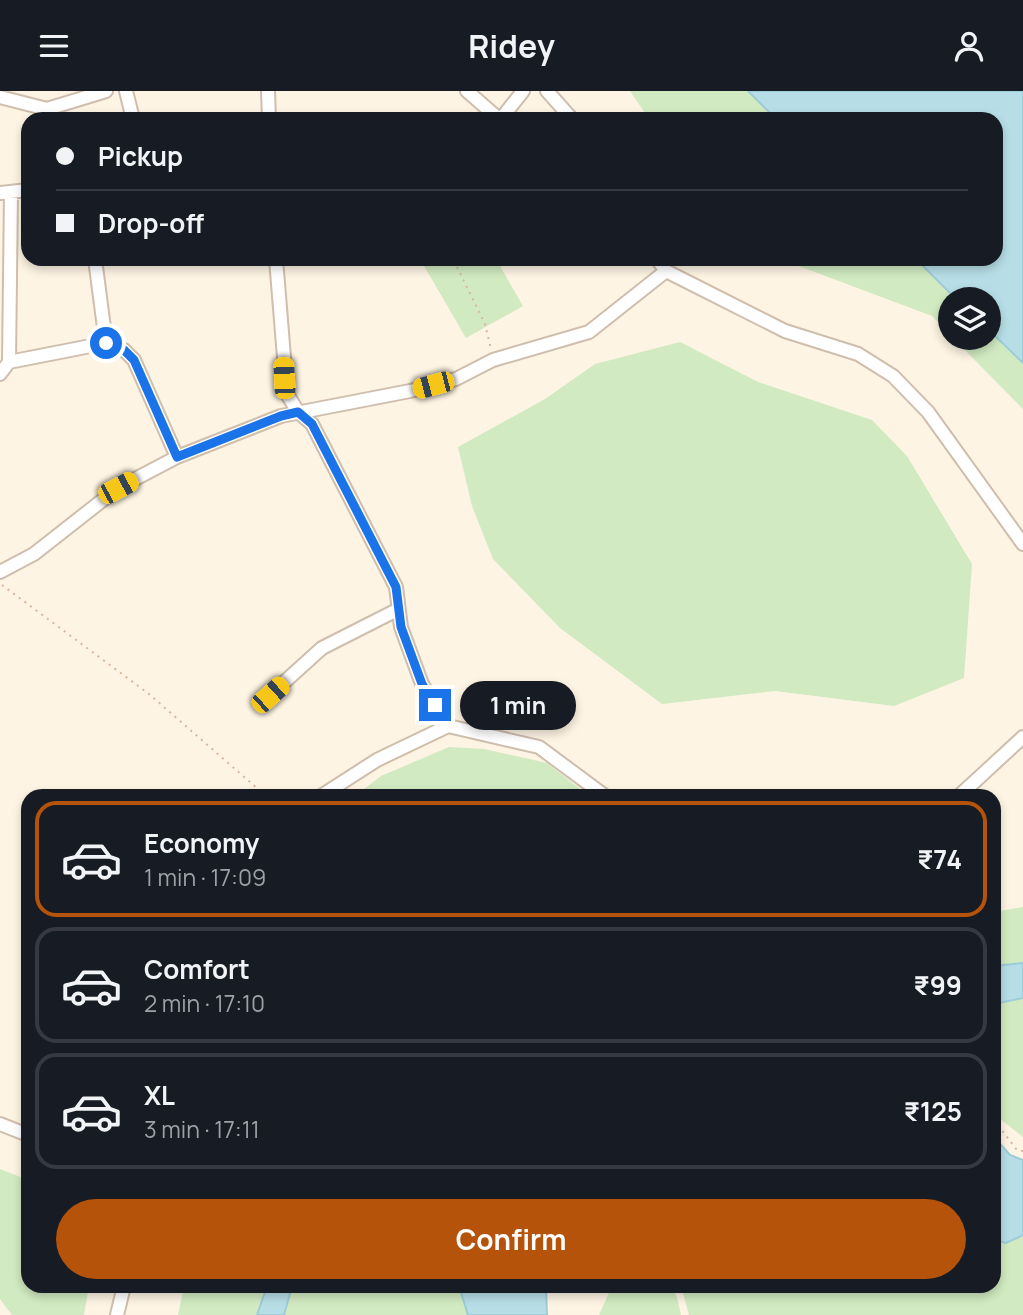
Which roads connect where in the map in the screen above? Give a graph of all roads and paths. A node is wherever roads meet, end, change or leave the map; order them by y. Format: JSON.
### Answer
{"nodes":[{"id":1,"x":106,"y":91,"type":"edge"},
{"id":2,"x":126,"y":91,"type":"edge"},
{"id":3,"x":268,"y":91,"type":"edge"},
{"id":4,"x":467,"y":91,"type":"edge"},
{"id":5,"x":523,"y":91,"type":"edge"},
{"id":6,"x":547,"y":91,"type":"edge"},
{"id":7,"x":0,"y":97,"type":"edge"},
{"id":8,"x":131,"y":112,"type":"edge"},
{"id":9,"x":269,"y":112,"type":"edge"},
{"id":10,"x":492,"y":112,"type":"edge"},
{"id":11,"x":506,"y":112,"type":"edge"},
{"id":12,"x":566,"y":112,"type":"edge"},
{"id":13,"x":5,"y":193,"type":"edge"},
{"id":14,"x":96,"y":266,"type":"edge"},
{"id":15,"x":276,"y":266,"type":"edge"},
{"id":16,"x":662,"y":266,"type":"edge"},
{"id":17,"x":457,"y":267,"type":"dead end"},
{"id":18,"x":666,"y":271,"type":"junction"},
{"id":19,"x":106,"y":343,"type":"junction"},
{"id":20,"x":493,"y":361,"type":"junction"},
{"id":21,"x":9,"y":362,"type":"junction"},
{"id":22,"x":0,"y":374,"type":"edge"},
{"id":23,"x":298,"y":412,"type":"junction"},
{"id":24,"x":177,"y":457,"type":"junction"},
{"id":25,"x":1023,"y":544,"type":"edge"},
{"id":26,"x":0,"y":572,"type":"edge"},
{"id":27,"x":0,"y":583,"type":"edge"},
{"id":28,"x":397,"y":610,"type":"junction"},
{"id":29,"x":270,"y":695,"type":"dead end"},
{"id":30,"x":448,"y":726,"type":"junction"},
{"id":31,"x":1023,"y":737,"type":"edge"},
{"id":32,"x":258,"y":789,"type":"edge"},
{"id":33,"x":332,"y":789,"type":"edge"},
{"id":34,"x":596,"y":789,"type":"edge"},
{"id":35,"x":967,"y":789,"type":"edge"},
{"id":36,"x":0,"y":1124,"type":"edge"},
{"id":37,"x":1001,"y":1129,"type":"edge"},
{"id":38,"x":21,"y":1132,"type":"edge"},
{"id":39,"x":1023,"y":1151,"type":"edge"},
{"id":40,"x":122,"y":1293,"type":"edge"},
{"id":41,"x":117,"y":1315,"type":"edge"}],
"edges":[{"from":1,"to":7,"type":"street"},
{"from":2,"to":8,"type":"street"},
{"from":3,"to":9,"type":"street"},
{"from":4,"to":10,"type":"street"},
{"from":5,"to":11,"type":"street"},
{"from":6,"to":12,"type":"street"},
{"from":13,"to":21,"type":"street"},
{"from":14,"to":19,"type":"street"},
{"from":15,"to":23,"type":"street"},
{"from":16,"to":18,"type":"street"},
{"from":17,"to":20,"type":"path"},
{"from":18,"to":20,"type":"street"},
{"from":18,"to":25,"type":"street"},
{"from":19,"to":21,"type":"street"},
{"from":19,"to":24,"type":"street"},
{"from":20,"to":23,"type":"street"},
{"from":21,"to":22,"type":"street"},
{"from":23,"to":24,"type":"street"},
{"from":23,"to":28,"type":"street"},
{"from":24,"to":26,"type":"street"},
{"from":27,"to":32,"type":"path"},
{"from":28,"to":29,"type":"street"},
{"from":28,"to":30,"type":"street"},
{"from":30,"to":33,"type":"street"},
{"from":30,"to":34,"type":"street"},
{"from":31,"to":35,"type":"street"},
{"from":36,"to":38,"type":"street"},
{"from":37,"to":39,"type":"path"},
{"from":40,"to":41,"type":"street"}]}
